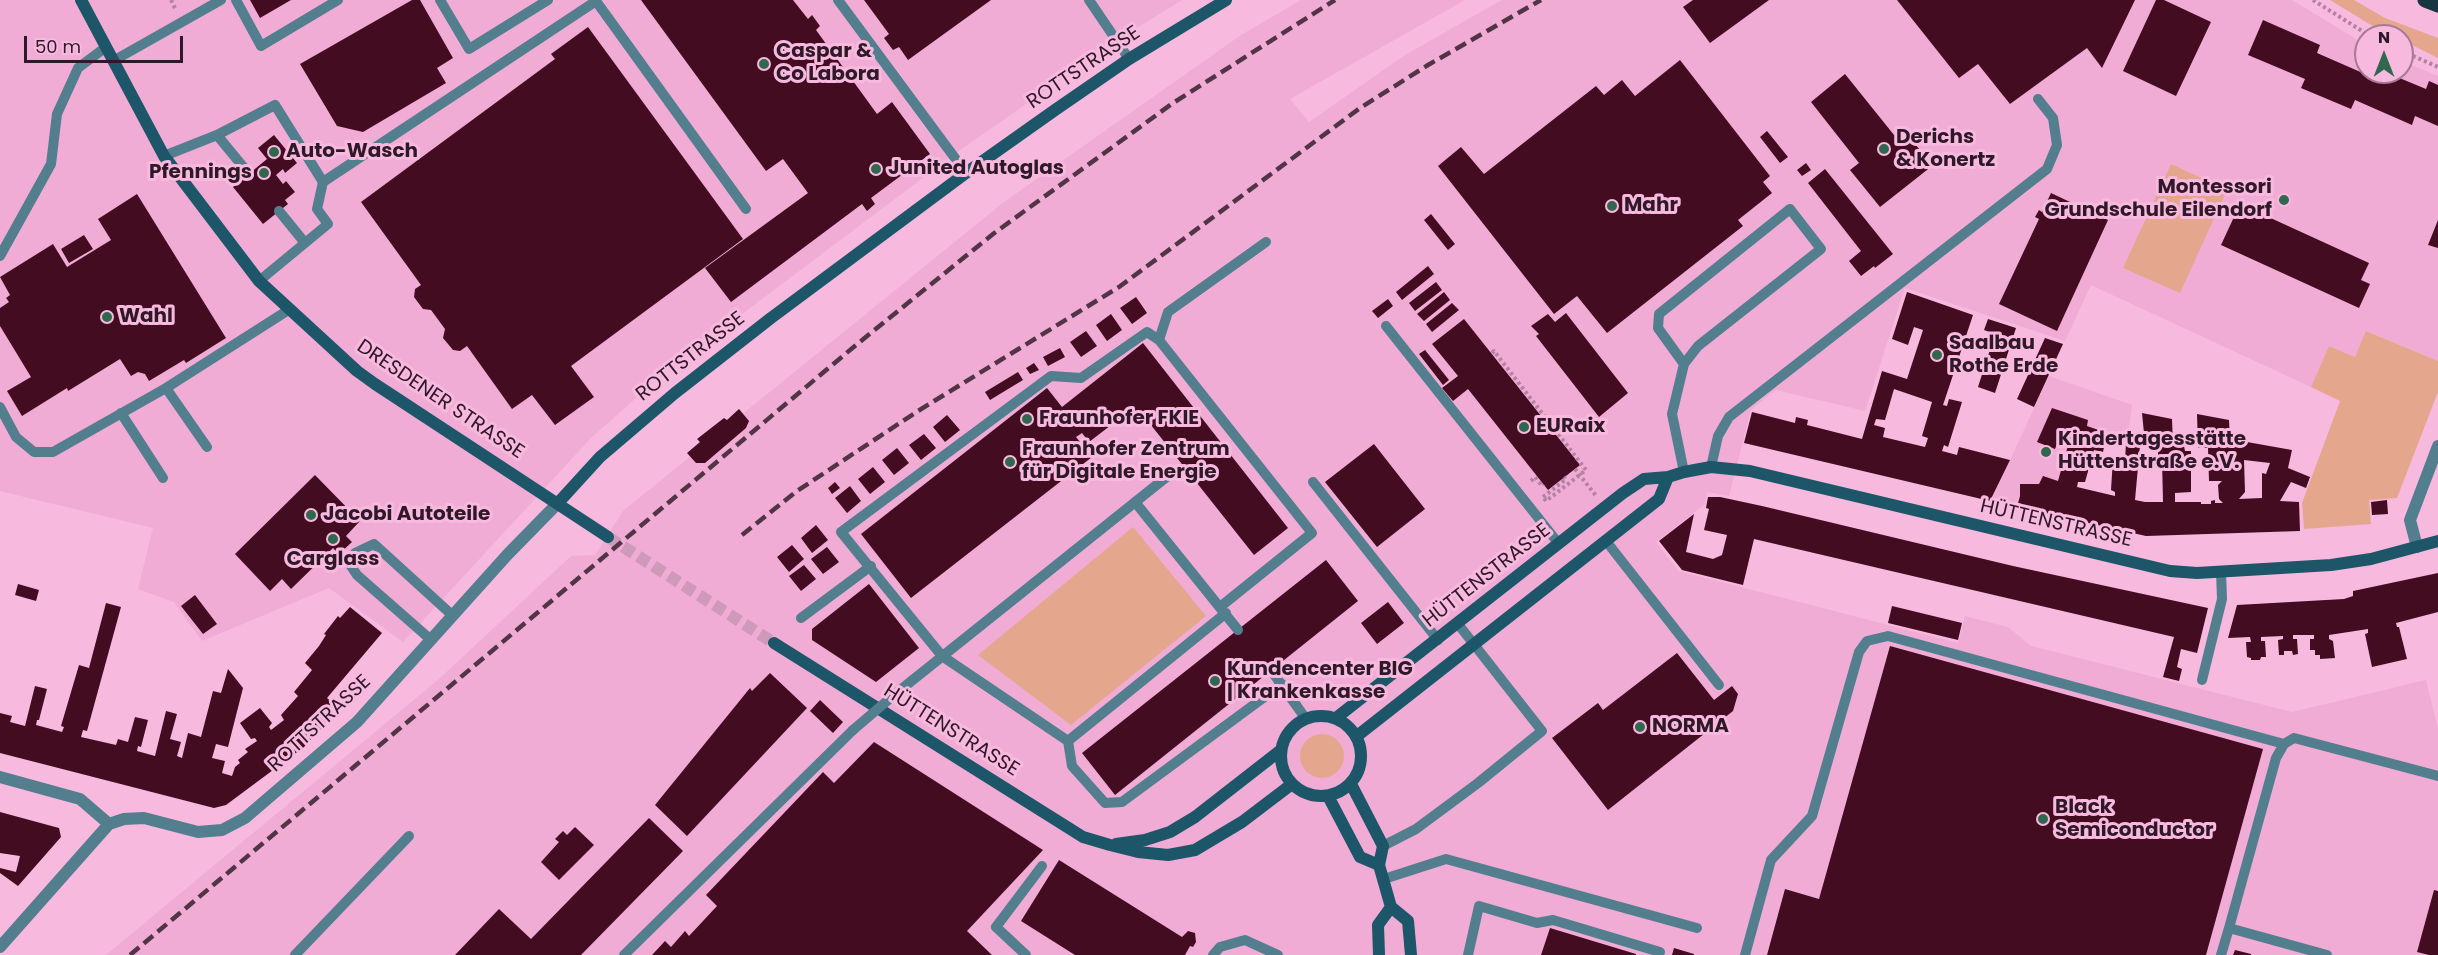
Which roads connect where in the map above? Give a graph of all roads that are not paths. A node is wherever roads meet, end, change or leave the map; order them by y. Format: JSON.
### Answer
{"nodes":[{"id":1,"x":81,"y":0,"type":"edge"},
{"id":2,"x":221,"y":0,"type":"edge"},
{"id":3,"x":236,"y":0,"type":"edge"},
{"id":4,"x":338,"y":0,"type":"edge"},
{"id":5,"x":440,"y":0,"type":"edge"},
{"id":6,"x":548,"y":0,"type":"edge"},
{"id":7,"x":838,"y":0,"type":"edge"},
{"id":8,"x":1226,"y":0,"type":"edge"},
{"id":9,"x":2425,"y":0,"type":"edge"},
{"id":10,"x":1091,"y":1,"type":"edge"},
{"id":11,"x":2438,"y":5,"type":"edge"},
{"id":12,"x":106,"y":47,"type":"junction"},
{"id":13,"x":1129,"y":59,"type":"junction"},
{"id":14,"x":114,"y":61,"type":"junction"},
{"id":15,"x":2038,"y":99,"type":"dead end"},
{"id":16,"x":217,"y":135,"type":"junction"},
{"id":17,"x":164,"y":156,"type":"junction"},
{"id":18,"x":966,"y":173,"type":"junction"},
{"id":19,"x":249,"y":174,"type":"dead end"},
{"id":20,"x":323,"y":182,"type":"junction"},
{"id":21,"x":747,"y":210,"type":"dead end"},
{"id":22,"x":279,"y":211,"type":"dead end"},
{"id":23,"x":1266,"y":242,"type":"dead end"},
{"id":24,"x":305,"y":243,"type":"junction"},
{"id":25,"x":0,"y":256,"type":"edge"},
{"id":26,"x":259,"y":281,"type":"junction"},
{"id":27,"x":290,"y":309,"type":"junction"},
{"id":28,"x":1386,"y":326,"type":"dead end"},
{"id":29,"x":1159,"y":340,"type":"junction"},
{"id":30,"x":1684,"y":364,"type":"junction"},
{"id":31,"x":166,"y":388,"type":"junction"},
{"id":32,"x":0,"y":407,"type":"edge"},
{"id":33,"x":121,"y":413,"type":"junction"},
{"id":34,"x":2438,"y":446,"type":"edge"},
{"id":35,"x":207,"y":447,"type":"dead end"},
{"id":36,"x":1711,"y":467,"type":"junction"},
{"id":37,"x":1684,"y":472,"type":"junction"},
{"id":38,"x":1169,"y":475,"type":"dead end"},
{"id":39,"x":1668,"y":477,"type":"junction"},
{"id":40,"x":163,"y":478,"type":"dead end"},
{"id":41,"x":1313,"y":482,"type":"dead end"},
{"id":42,"x":1135,"y":502,"type":"junction"},
{"id":43,"x":558,"y":503,"type":"junction"},
{"id":44,"x":608,"y":537,"type":"tunnel mouth"},
{"id":45,"x":1606,"y":541,"type":"junction"},
{"id":46,"x":2438,"y":541,"type":"edge"},
{"id":47,"x":1559,"y":544,"type":"junction"},
{"id":48,"x":2417,"y":547,"type":"junction"},
{"id":49,"x":871,"y":566,"type":"junction"},
{"id":50,"x":2221,"y":571,"type":"junction"},
{"id":51,"x":1223,"y":610,"type":"junction"},
{"id":52,"x":452,"y":615,"type":"junction"},
{"id":53,"x":801,"y":618,"type":"dead end"},
{"id":54,"x":1458,"y":624,"type":"junction"},
{"id":55,"x":1238,"y":630,"type":"dead end"},
{"id":56,"x":430,"y":639,"type":"junction"},
{"id":57,"x":1438,"y":640,"type":"junction"},
{"id":58,"x":774,"y":643,"type":"tunnel mouth"},
{"id":59,"x":1473,"y":644,"type":"junction"},
{"id":60,"x":942,"y":656,"type":"junction"},
{"id":61,"x":1271,"y":670,"type":"dead end"},
{"id":62,"x":2202,"y":680,"type":"dead end"},
{"id":63,"x":1282,"y":684,"type":"junction"},
{"id":64,"x":1719,"y":685,"type":"dead end"},
{"id":65,"x":1306,"y":718,"type":"junction"},
{"id":66,"x":1336,"y":718,"type":"junction"},
{"id":67,"x":1357,"y":736,"type":"junction"},
{"id":68,"x":1068,"y":741,"type":"junction"},
{"id":69,"x":2284,"y":744,"type":"junction"},
{"id":70,"x":1281,"y":750,"type":"junction"},
{"id":71,"x":2438,"y":776,"type":"edge"},
{"id":72,"x":0,"y":777,"type":"edge"},
{"id":73,"x":1292,"y":784,"type":"junction"},
{"id":74,"x":1351,"y":784,"type":"junction"},
{"id":75,"x":1328,"y":796,"type":"junction"},
{"id":76,"x":109,"y":824,"type":"junction"},
{"id":77,"x":409,"y":836,"type":"dead end"},
{"id":78,"x":1110,"y":845,"type":"junction"},
{"id":79,"x":1383,"y":846,"type":"junction"},
{"id":80,"x":1042,"y":866,"type":"dead end"},
{"id":81,"x":1379,"y":866,"type":"junction"},
{"id":82,"x":1384,"y":879,"type":"junction"},
{"id":83,"x":1391,"y":907,"type":"junction"},
{"id":84,"x":1697,"y":928,"type":"dead end"},
{"id":85,"x":2229,"y":928,"type":"junction"},
{"id":86,"x":0,"y":947,"type":"edge"},
{"id":87,"x":1660,"y":952,"type":"dead end"},
{"id":88,"x":295,"y":955,"type":"edge"},
{"id":89,"x":624,"y":955,"type":"edge"},
{"id":90,"x":1026,"y":955,"type":"edge"},
{"id":91,"x":1213,"y":955,"type":"edge"},
{"id":92,"x":1278,"y":955,"type":"edge"},
{"id":93,"x":1379,"y":955,"type":"edge"},
{"id":94,"x":1411,"y":955,"type":"edge"},
{"id":95,"x":1468,"y":955,"type":"edge"},
{"id":96,"x":1745,"y":955,"type":"edge"},
{"id":97,"x":2221,"y":955,"type":"edge"},
{"id":98,"x":2327,"y":955,"type":"edge"}],
"edges":[{"from":1,"to":12,"type":"street","name":"DRESDENER STRASSE"},
{"from":2,"to":14,"type":"lane"},
{"from":3,"to":4,"type":"lane"},
{"from":5,"to":6,"type":"lane"},
{"from":7,"to":18,"type":"lane"},
{"from":8,"to":13,"type":"street","name":"ROTTSTRASSE"},
{"from":9,"to":11,"type":"main road"},
{"from":10,"to":13,"type":"lane"},
{"from":12,"to":14,"type":"street","name":"DRESDENER STRASSE"},
{"from":12,"to":25,"type":"lane"},
{"from":13,"to":18,"type":"street","name":"ROTTSTRASSE"},
{"from":14,"to":17,"type":"street","name":"DRESDENER STRASSE"},
{"from":15,"to":36,"type":"lane"},
{"from":16,"to":17,"type":"lane"},
{"from":16,"to":19,"type":"lane"},
{"from":16,"to":20,"type":"lane"},
{"from":17,"to":26,"type":"street","name":"DRESDENER STRASSE"},
{"from":18,"to":43,"type":"street","name":"ROTTSTRASSE"},
{"from":20,"to":21,"type":"lane"},
{"from":20,"to":24,"type":"lane"},
{"from":22,"to":24,"type":"lane"},
{"from":23,"to":29,"type":"lane"},
{"from":24,"to":26,"type":"lane"},
{"from":26,"to":27,"type":"street","name":"DRESDENER STRASSE"},
{"from":27,"to":31,"type":"lane"},
{"from":27,"to":43,"type":"street","name":"DRESDENER STRASSE"},
{"from":28,"to":47,"type":"lane"},
{"from":29,"to":49,"type":"lane"},
{"from":29,"to":51,"type":"lane"},
{"from":30,"to":30,"type":"lane"},
{"from":30,"to":37,"type":"lane"},
{"from":31,"to":33,"type":"lane"},
{"from":31,"to":35,"type":"lane"},
{"from":32,"to":33,"type":"lane"},
{"from":33,"to":40,"type":"lane"},
{"from":34,"to":48,"type":"street"},
{"from":36,"to":37,"type":"street","name":"HÜTTENSTRASSE"},
{"from":36,"to":50,"type":"street","name":"HÜTTENSTRASSE"},
{"from":37,"to":39,"type":"street","name":"HÜTTENSTRASSE"},
{"from":38,"to":42,"type":"lane"},
{"from":39,"to":45,"type":"street"},
{"from":39,"to":47,"type":"street","name":"HÜTTENSTRASSE"},
{"from":41,"to":57,"type":"lane"},
{"from":42,"to":51,"type":"lane"},
{"from":42,"to":60,"type":"lane"},
{"from":43,"to":44,"type":"street"},
{"from":43,"to":52,"type":"street","name":"ROTTSTRASSE"},
{"from":45,"to":59,"type":"street"},
{"from":45,"to":64,"type":"lane"},
{"from":46,"to":48,"type":"street","name":"HÜTTENSTRASSE"},
{"from":47,"to":54,"type":"street","name":"HÜTTENSTRASSE"},
{"from":48,"to":50,"type":"street","name":"HÜTTENSTRASSE"},
{"from":49,"to":53,"type":"lane"},
{"from":49,"to":60,"type":"lane"},
{"from":50,"to":62,"type":"lane"},
{"from":51,"to":55,"type":"lane"},
{"from":51,"to":68,"type":"lane"},
{"from":52,"to":56,"type":"street","name":"ROTTSTRASSE"},
{"from":52,"to":56,"type":"lane"},
{"from":54,"to":57,"type":"street","name":"HÜTTENSTRASSE"},
{"from":54,"to":59,"type":"lane"},
{"from":56,"to":76,"type":"street","name":"ROTTSTRASSE"},
{"from":57,"to":66,"type":"street","name":"HÜTTENSTRASSE"},
{"from":58,"to":78,"type":"street","name":"HÜTTENSTRASSE"},
{"from":59,"to":67,"type":"street"},
{"from":59,"to":79,"type":"lane"},
{"from":60,"to":68,"type":"lane"},
{"from":60,"to":89,"type":"lane","bridge":true},
{"from":61,"to":63,"type":"lane"},
{"from":63,"to":65,"type":"lane"},
{"from":63,"to":68,"type":"lane"},
{"from":65,"to":66,"type":"street"},
{"from":65,"to":70,"type":"street"},
{"from":66,"to":67,"type":"street"},
{"from":67,"to":74,"type":"street"},
{"from":69,"to":71,"type":"lane"},
{"from":69,"to":85,"type":"lane"},
{"from":69,"to":96,"type":"lane"},
{"from":70,"to":73,"type":"street"},
{"from":70,"to":78,"type":"street","name":"HÜTTENSTRASSE"},
{"from":72,"to":76,"type":"street"},
{"from":73,"to":75,"type":"street"},
{"from":73,"to":78,"type":"street","name":"HÜTTENSTRASSE"},
{"from":74,"to":75,"type":"street"},
{"from":74,"to":79,"type":"street"},
{"from":75,"to":81,"type":"street"},
{"from":76,"to":86,"type":"street"},
{"from":77,"to":88,"type":"lane"},
{"from":79,"to":81,"type":"street"},
{"from":80,"to":90,"type":"lane"},
{"from":81,"to":82,"type":"street"},
{"from":82,"to":83,"type":"street"},
{"from":82,"to":84,"type":"lane"},
{"from":83,"to":93,"type":"street"},
{"from":83,"to":94,"type":"street"},
{"from":85,"to":97,"type":"lane"},
{"from":85,"to":98,"type":"lane"},
{"from":87,"to":95,"type":"lane"},
{"from":91,"to":92,"type":"lane"}]}
